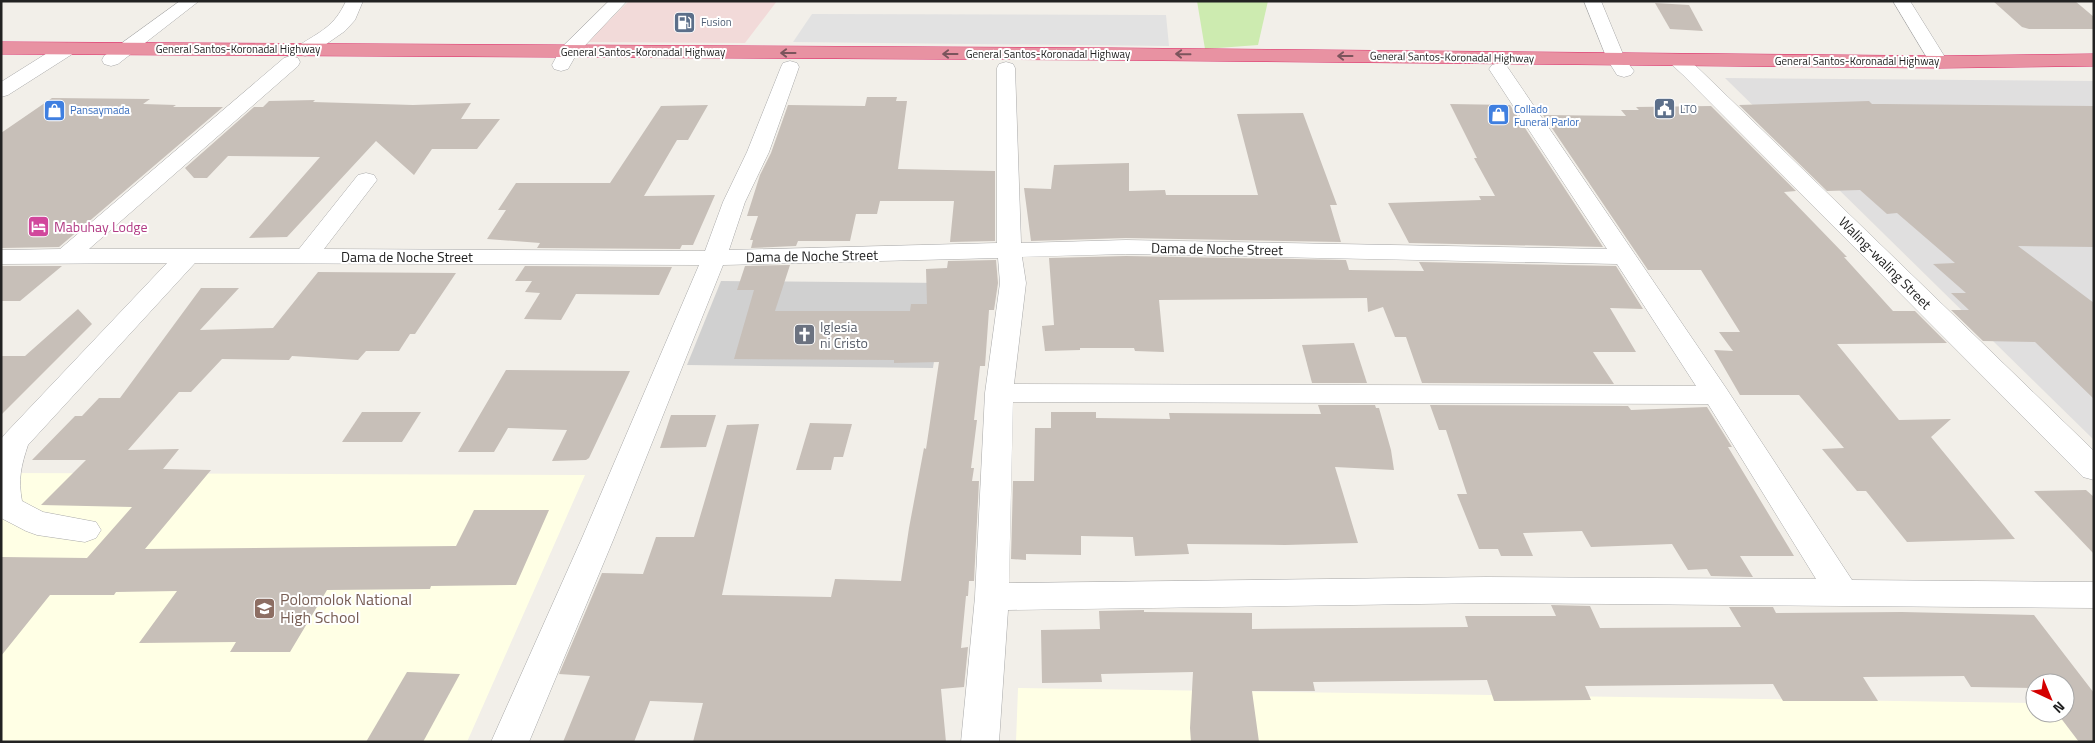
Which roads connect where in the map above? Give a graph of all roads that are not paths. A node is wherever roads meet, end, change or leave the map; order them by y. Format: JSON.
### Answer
{"nodes":[{"id":1,"x":191,"y":1,"type":"edge"},
{"id":2,"x":355,"y":1,"type":"edge"},
{"id":3,"x":619,"y":1,"type":"edge"},
{"id":4,"x":1592,"y":1,"type":"edge"},
{"id":5,"x":1901,"y":1,"type":"edge"},
{"id":6,"x":67,"y":49,"type":"junction"},
{"id":7,"x":127,"y":49,"type":"junction"},
{"id":8,"x":2,"y":52,"type":"edge"},
{"id":9,"x":298,"y":56,"type":"junction"},
{"id":10,"x":564,"y":59,"type":"junction"},
{"id":11,"x":50,"y":60,"type":"junction"},
{"id":12,"x":111,"y":60,"type":"junction"},
{"id":13,"x":2094,"y":60,"type":"edge"},
{"id":14,"x":1939,"y":62,"type":"junction"},
{"id":15,"x":1620,"y":65,"type":"junction"},
{"id":16,"x":1683,"y":65,"type":"junction"},
{"id":17,"x":790,"y":67,"type":"junction"},
{"id":18,"x":1006,"y":68,"type":"junction"},
{"id":19,"x":1499,"y":70,"type":"junction"},
{"id":20,"x":2094,"y":72,"type":"edge"},
{"id":21,"x":1,"y":91,"type":"edge"},
{"id":22,"x":366,"y":180,"type":"dead end"},
{"id":23,"x":1010,"y":251,"type":"junction"},
{"id":24,"x":188,"y":256,"type":"junction"},
{"id":25,"x":306,"y":256,"type":"junction"},
{"id":26,"x":1,"y":257,"type":"edge"},
{"id":27,"x":65,"y":258,"type":"junction"},
{"id":28,"x":714,"y":258,"type":"junction"},
{"id":29,"x":1623,"y":258,"type":"junction"},
{"id":30,"x":1000,"y":393,"type":"junction"},
{"id":31,"x":1716,"y":395,"type":"junction"},
{"id":32,"x":2094,"y":468,"type":"edge"},
{"id":33,"x":85,"y":530,"type":"dead end"},
{"id":34,"x":1842,"y":592,"type":"junction"},
{"id":35,"x":2094,"y":595,"type":"edge"},
{"id":36,"x":992,"y":597,"type":"junction"},
{"id":37,"x":510,"y":742,"type":"edge"},
{"id":38,"x":980,"y":742,"type":"edge"}],
"edges":[{"from":1,"to":7,"type":"street"},
{"from":2,"to":9,"type":"street"},
{"from":3,"to":10,"type":"street"},
{"from":4,"to":15,"type":"street"},
{"from":5,"to":14,"type":"street"},
{"from":6,"to":7,"type":"highway","name":"General Santos-Koronadal Highway"},
{"from":6,"to":8,"type":"highway","name":"General Santos-Koronadal Highway"},
{"from":6,"to":11,"type":"street"},
{"from":7,"to":9,"type":"highway","name":"General Santos-Koronadal Highway"},
{"from":7,"to":12,"type":"street"},
{"from":8,"to":11,"type":"highway","name":"General Santos-Koronadal Highway"},
{"from":9,"to":10,"type":"highway","name":"General Santos-Koronadal Highway"},
{"from":9,"to":12,"type":"highway","name":"General Santos-Koronadal Highway"},
{"from":9,"to":27,"type":"street"},
{"from":15,"to":10,"type":"highway","name":"General Santos-Koronadal Highway","one_way":true},
{"from":10,"to":17,"type":"highway","name":"General Santos-Koronadal Highway"},
{"from":11,"to":12,"type":"highway","name":"General Santos-Koronadal Highway"},
{"from":11,"to":21,"type":"street"},
{"from":13,"to":14,"type":"highway","name":"General Santos-Koronadal Highway"},
{"from":14,"to":16,"type":"highway","name":"General Santos-Koronadal Highway"},
{"from":15,"to":16,"type":"highway","name":"General Santos-Koronadal Highway"},
{"from":15,"to":19,"type":"highway","name":"General Santos-Koronadal Highway"},
{"from":16,"to":20,"type":"highway","name":"General Santos-Koronadal Highway"},
{"from":16,"to":32,"type":"street","name":"Waling-waling Street"},
{"from":17,"to":18,"type":"highway","name":"General Santos-Koronadal Highway"},
{"from":17,"to":28,"type":"street"},
{"from":18,"to":19,"type":"highway","name":"General Santos-Koronadal Highway"},
{"from":18,"to":23,"type":"street"},
{"from":19,"to":29,"type":"street"},
{"from":22,"to":25,"type":"street"},
{"from":23,"to":28,"type":"street","name":"Dama de Noche Street"},
{"from":23,"to":29,"type":"street","name":"Dama de Noche Street"},
{"from":23,"to":30,"type":"street"},
{"from":24,"to":25,"type":"street","name":"Dama de Noche Street"},
{"from":24,"to":27,"type":"street","name":"Dama de Noche Street"},
{"from":24,"to":33,"type":"street"},
{"from":25,"to":28,"type":"street","name":"Dama de Noche Street"},
{"from":26,"to":27,"type":"street","name":"Dama de Noche Street"},
{"from":28,"to":37,"type":"street"},
{"from":29,"to":31,"type":"street"},
{"from":30,"to":31,"type":"street"},
{"from":30,"to":36,"type":"street"},
{"from":31,"to":34,"type":"street"},
{"from":34,"to":35,"type":"street"},
{"from":34,"to":36,"type":"street"},
{"from":36,"to":38,"type":"street"}]}
